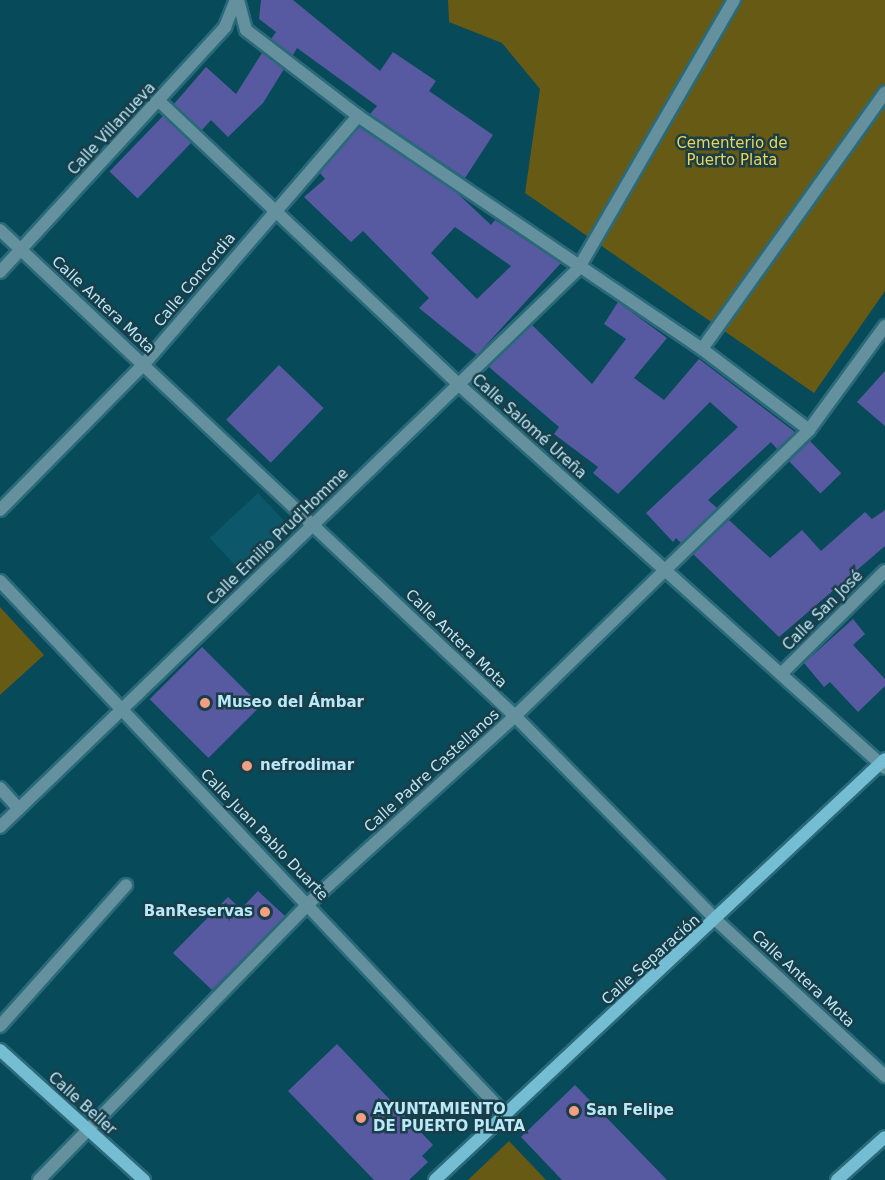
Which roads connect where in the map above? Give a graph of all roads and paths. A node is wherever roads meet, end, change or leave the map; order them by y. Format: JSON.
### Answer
{"nodes":[{"id":1,"x":237,"y":0,"type":"edge"},
{"id":2,"x":735,"y":0,"type":"edge"},
{"id":3,"x":885,"y":92,"type":"edge"},
{"id":4,"x":159,"y":101,"type":"junction"},
{"id":5,"x":358,"y":116,"type":"junction"},
{"id":6,"x":274,"y":209,"type":"junction"},
{"id":7,"x":0,"y":230,"type":"edge"},
{"id":8,"x":21,"y":250,"type":"junction"},
{"id":9,"x":578,"y":269,"type":"junction"},
{"id":10,"x":0,"y":272,"type":"edge"},
{"id":11,"x":885,"y":326,"type":"edge"},
{"id":12,"x":702,"y":349,"type":"junction"},
{"id":13,"x":144,"y":364,"type":"junction"},
{"id":14,"x":458,"y":384,"type":"junction"},
{"id":15,"x":809,"y":430,"type":"junction"},
{"id":16,"x":0,"y":510,"type":"edge"},
{"id":17,"x":313,"y":524,"type":"junction"},
{"id":18,"x":668,"y":571,"type":"junction"},
{"id":19,"x":885,"y":571,"type":"edge"},
{"id":20,"x":0,"y":581,"type":"edge"},
{"id":21,"x":782,"y":673,"type":"junction"},
{"id":22,"x":121,"y":708,"type":"junction"},
{"id":23,"x":515,"y":716,"type":"junction"},
{"id":24,"x":883,"y":764,"type":"edge"},
{"id":25,"x":0,"y":788,"type":"edge"},
{"id":26,"x":19,"y":809,"type":"junction"},
{"id":27,"x":0,"y":827,"type":"edge"},
{"id":28,"x":126,"y":885,"type":"dead end"},
{"id":29,"x":309,"y":903,"type":"junction"},
{"id":30,"x":717,"y":921,"type":"junction"},
{"id":31,"x":0,"y":1026,"type":"edge"},
{"id":32,"x":0,"y":1050,"type":"edge"},
{"id":33,"x":885,"y":1076,"type":"edge"},
{"id":34,"x":504,"y":1113,"type":"junction"},
{"id":35,"x":88,"y":1130,"type":"junction"},
{"id":36,"x":885,"y":1137,"type":"edge"},
{"id":37,"x":39,"y":1180,"type":"edge"},
{"id":38,"x":144,"y":1180,"type":"edge"},
{"id":39,"x":435,"y":1180,"type":"edge"},
{"id":40,"x":837,"y":1180,"type":"edge"}],
"edges":[{"from":1,"to":4,"type":"street","name":"Calle Villanueva"},
{"from":1,"to":5,"type":"street"},
{"from":2,"to":9,"type":"street","name":"Calle Emilio Prud'Homme"},
{"from":3,"to":12,"type":"street"},
{"from":4,"to":6,"type":"street","name":"Calle Salomé Ureña"},
{"from":4,"to":8,"type":"street","name":"Calle Villanueva"},
{"from":5,"to":6,"type":"street","name":"Calle Concordia"},
{"from":5,"to":9,"type":"street"},
{"from":6,"to":13,"type":"street","name":"Calle Concordia"},
{"from":6,"to":14,"type":"street","name":"Calle Salomé Ureña"},
{"from":7,"to":8,"type":"street","name":"Calle Antera Mota"},
{"from":8,"to":10,"type":"street","name":"Calle Villanueva"},
{"from":8,"to":13,"type":"street","name":"Calle Antera Mota"},
{"from":9,"to":12,"type":"street"},
{"from":9,"to":14,"type":"street","name":"Calle Emilio Prud'Homme"},
{"from":11,"to":15,"type":"street","name":"Calle Padre Castellanos"},
{"from":12,"to":15,"type":"street"},
{"from":13,"to":16,"type":"street","name":"Calle Concordia"},
{"from":13,"to":17,"type":"street","name":"Calle Antera Mota"},
{"from":14,"to":17,"type":"street","name":"Calle Emilio Prud'Homme"},
{"from":14,"to":18,"type":"street","name":"Calle Salomé Ureña"},
{"from":15,"to":18,"type":"street","name":"Calle Padre Castellanos"},
{"from":17,"to":22,"type":"street","name":"Calle Emilio Prud'Homme"},
{"from":17,"to":23,"type":"street","name":"Calle Antera Mota"},
{"from":18,"to":21,"type":"street","name":"Calle Salomé Ureña"},
{"from":18,"to":23,"type":"street","name":"Calle Padre Castellanos"},
{"from":19,"to":21,"type":"street","name":"Calle San José"},
{"from":20,"to":22,"type":"street","name":"Calle Juan Pablo Duarte"},
{"from":21,"to":24,"type":"street","name":"Calle Salomé Ureña"},
{"from":22,"to":26,"type":"street","name":"Calle Emilio Prud'Homme"},
{"from":22,"to":29,"type":"street","name":"Calle Juan Pablo Duarte"},
{"from":23,"to":29,"type":"street","name":"Calle Padre Castellanos"},
{"from":23,"to":30,"type":"street","name":"Calle Antera Mota"},
{"from":24,"to":30,"type":"street","name":"Calle Separación"},
{"from":25,"to":26,"type":"street"},
{"from":26,"to":27,"type":"street","name":"Calle Emilio Prud'Homme"},
{"from":28,"to":31,"type":"street"},
{"from":29,"to":34,"type":"street","name":"Calle Juan Pablo Duarte"},
{"from":29,"to":35,"type":"street","name":"Calle Padre Castellanos"},
{"from":30,"to":33,"type":"street","name":"Calle Antera Mota"},
{"from":30,"to":34,"type":"street","name":"Calle Separación"},
{"from":32,"to":35,"type":"street","name":"Calle Beller"},
{"from":34,"to":39,"type":"street","name":"Calle Separación"},
{"from":35,"to":37,"type":"street","name":"Calle Padre Castellanos"},
{"from":35,"to":38,"type":"street","name":"Calle Beller"},
{"from":36,"to":40,"type":"street"}]}
